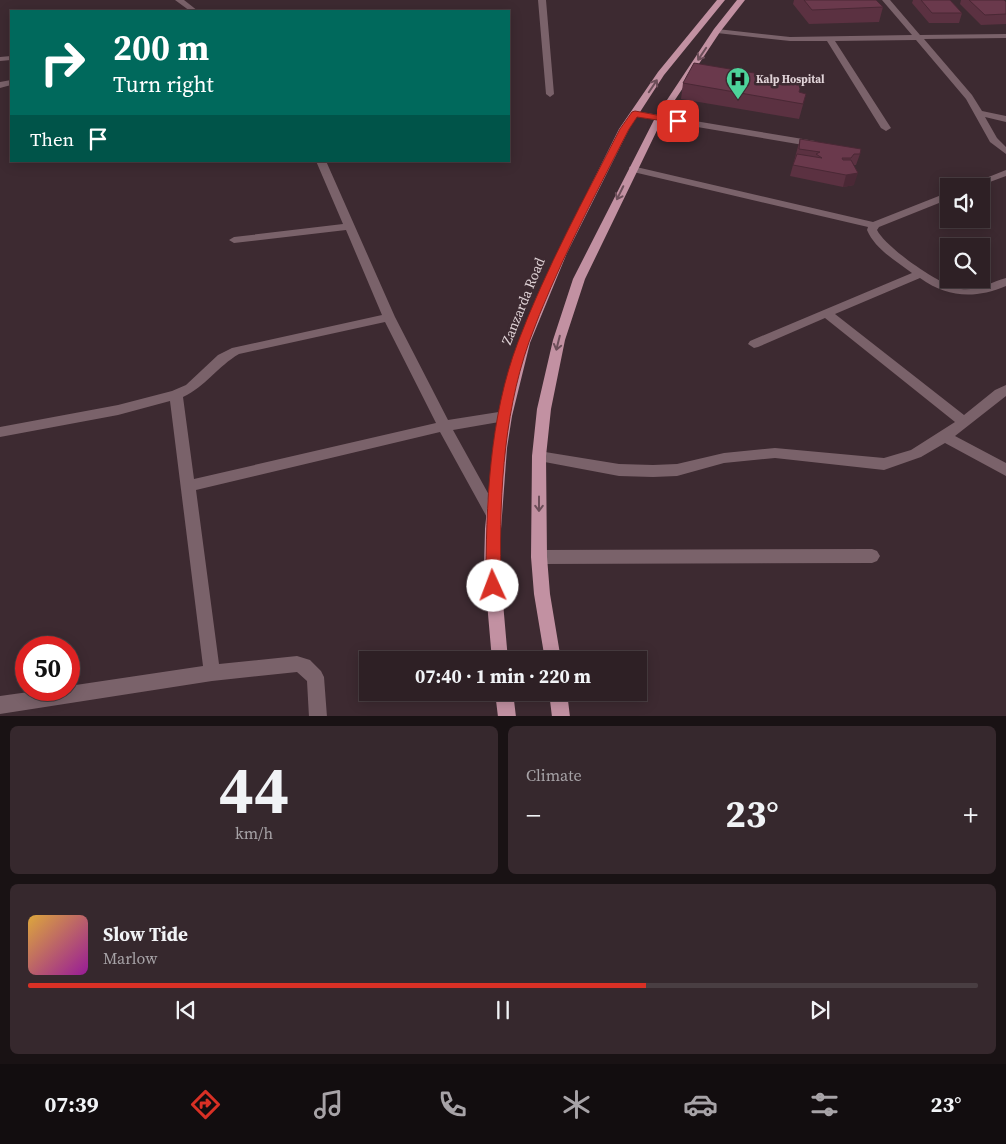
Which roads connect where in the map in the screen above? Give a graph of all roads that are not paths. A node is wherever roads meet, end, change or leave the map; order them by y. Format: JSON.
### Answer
{"nodes":[{"id":1,"x":179,"y":0,"type":"edge"},
{"id":2,"x":542,"y":0,"type":"edge"},
{"id":3,"x":721,"y":0,"type":"edge"},
{"id":4,"x":741,"y":0,"type":"edge"},
{"id":5,"x":886,"y":0,"type":"edge"},
{"id":6,"x":193,"y":10,"type":"edge"},
{"id":7,"x":717,"y":31,"type":"junction"},
{"id":8,"x":1006,"y":36,"type":"edge"},
{"id":9,"x":917,"y":37,"type":"junction"},
{"id":10,"x":829,"y":38,"type":"junction"},
{"id":11,"x":550,"y":94,"type":"dead end"},
{"id":12,"x":980,"y":113,"type":"junction"},
{"id":13,"x":635,"y":114,"type":"junction"},
{"id":14,"x":659,"y":118,"type":"junction"},
{"id":15,"x":1006,"y":118,"type":"edge"},
{"id":16,"x":886,"y":128,"type":"dead end"},
{"id":17,"x":825,"y":146,"type":"edge"},
{"id":18,"x":1006,"y":151,"type":"edge"},
{"id":19,"x":321,"y":162,"type":"edge"},
{"id":20,"x":632,"y":169,"type":"junction"},
{"id":21,"x":1006,"y":173,"type":"edge"},
{"id":22,"x":990,"y":179,"type":"edge"},
{"id":23,"x":940,"y":199,"type":"edge"},
{"id":24,"x":874,"y":225,"type":"junction"},
{"id":25,"x":349,"y":226,"type":"junction"},
{"id":26,"x":234,"y":240,"type":"dead end"},
{"id":27,"x":920,"y":274,"type":"junction"},
{"id":28,"x":1006,"y":282,"type":"edge"},
{"id":29,"x":826,"y":313,"type":"junction"},
{"id":30,"x":389,"y":317,"type":"junction"},
{"id":31,"x":754,"y":344,"type":"dead end"},
{"id":32,"x":1006,"y":390,"type":"edge"},
{"id":33,"x":176,"y":395,"type":"junction"},
{"id":34,"x":505,"y":416,"type":"junction"},
{"id":35,"x":964,"y":422,"type":"junction"},
{"id":36,"x":444,"y":426,"type":"junction"},
{"id":37,"x":0,"y":432,"type":"edge"},
{"id":38,"x":942,"y":439,"type":"junction"},
{"id":39,"x":539,"y":456,"type":"junction"},
{"id":40,"x":1006,"y":470,"type":"edge"},
{"id":41,"x":188,"y":486,"type":"junction"},
{"id":42,"x":494,"y":517,"type":"junction"},
{"id":43,"x":539,"y":556,"type":"junction"},
{"id":44,"x":872,"y":556,"type":"dead end"},
{"id":45,"x":499,"y":651,"type":"edge"},
{"id":46,"x":552,"y":651,"type":"edge"},
{"id":47,"x":212,"y":673,"type":"junction"},
{"id":48,"x":505,"y":701,"type":"edge"},
{"id":49,"x":559,"y":701,"type":"edge"},
{"id":50,"x":0,"y":705,"type":"edge"},
{"id":51,"x":318,"y":716,"type":"edge"},
{"id":52,"x":507,"y":716,"type":"edge"},
{"id":53,"x":561,"y":716,"type":"edge"}],
"edges":[{"from":1,"to":6,"type":"street"},
{"from":2,"to":11,"type":"street"},
{"from":13,"to":3,"type":"main road","name":"Zanzarda Road","one_way":true},
{"from":4,"to":7,"type":"main road"},
{"from":5,"to":9,"type":"street"},
{"from":7,"to":10,"type":"street"},
{"from":7,"to":14,"type":"main road","one_way":true},
{"from":8,"to":9,"type":"street"},
{"from":9,"to":10,"type":"street"},
{"from":9,"to":12,"type":"street"},
{"from":10,"to":16,"type":"street"},
{"from":12,"to":15,"type":"street"},
{"from":12,"to":18,"type":"street"},
{"from":13,"to":14,"type":"street"},
{"from":13,"to":34,"type":"main road","name":"Zanzarda Road"},
{"from":14,"to":17,"type":"street"},
{"from":14,"to":20,"type":"main road"},
{"from":19,"to":25,"type":"street"},
{"from":20,"to":24,"type":"street"},
{"from":20,"to":39,"type":"main road","one_way":true},
{"from":21,"to":22,"type":"street"},
{"from":23,"to":24,"type":"street"},
{"from":24,"to":27,"type":"street"},
{"from":25,"to":26,"type":"street"},
{"from":25,"to":30,"type":"street"},
{"from":27,"to":28,"type":"street"},
{"from":27,"to":29,"type":"street"},
{"from":29,"to":31,"type":"street"},
{"from":29,"to":35,"type":"street"},
{"from":30,"to":33,"type":"street"},
{"from":30,"to":36,"type":"street"},
{"from":32,"to":35,"type":"street"},
{"from":33,"to":37,"type":"street"},
{"from":33,"to":41,"type":"street"},
{"from":34,"to":36,"type":"street"},
{"from":34,"to":42,"type":"main road","name":"Zanzarda Road"},
{"from":35,"to":38,"type":"street"},
{"from":36,"to":41,"type":"street"},
{"from":36,"to":42,"type":"street"},
{"from":38,"to":39,"type":"street"},
{"from":38,"to":40,"type":"street"},
{"from":39,"to":43,"type":"main road","one_way":true},
{"from":41,"to":47,"type":"street"},
{"from":42,"to":45,"type":"main road","name":"Zanzarda Road"},
{"from":43,"to":44,"type":"street"},
{"from":43,"to":46,"type":"main road"},
{"from":47,"to":50,"type":"street"},
{"from":47,"to":51,"type":"street"},
{"from":48,"to":52,"type":"main road"},
{"from":49,"to":53,"type":"main road"}]}
